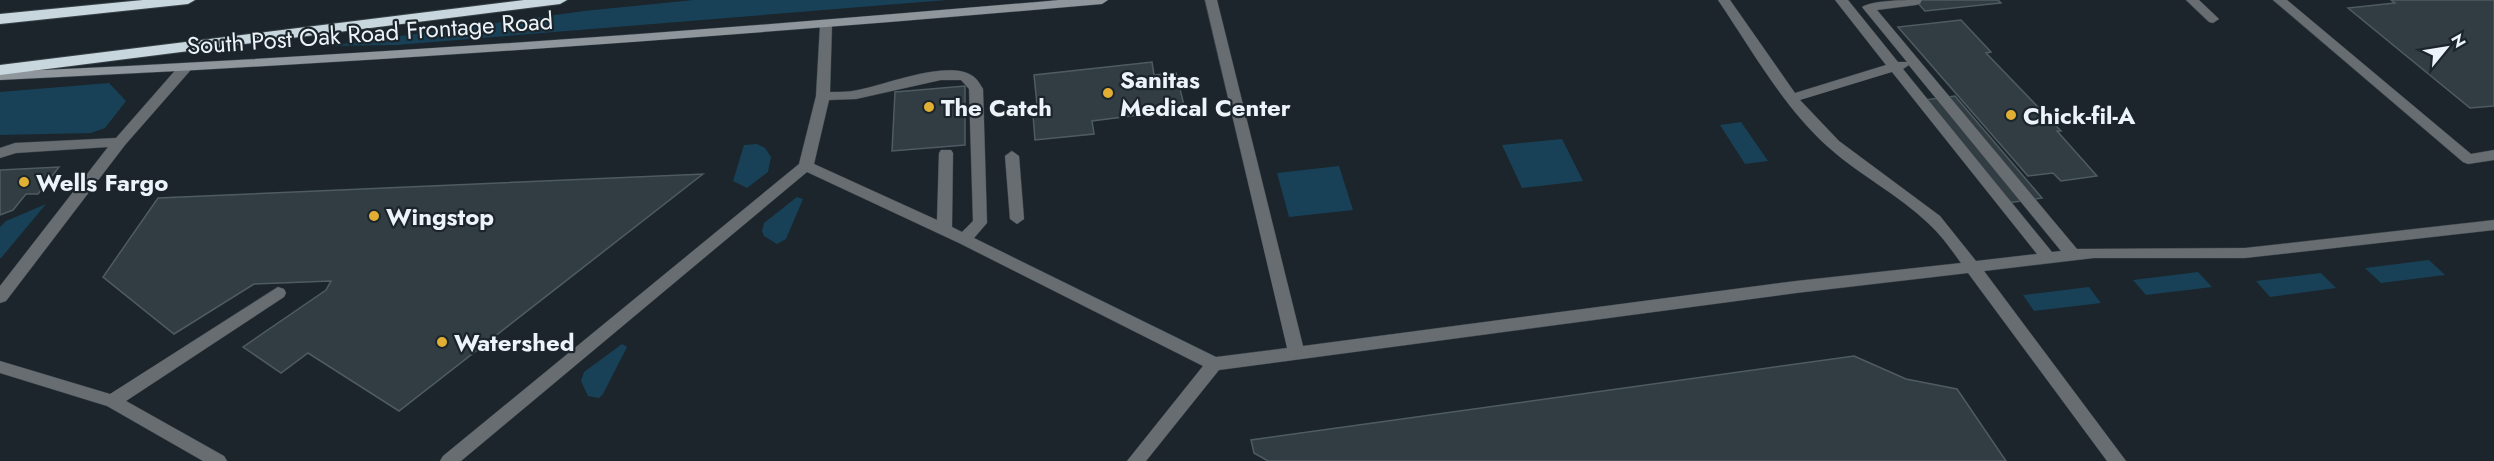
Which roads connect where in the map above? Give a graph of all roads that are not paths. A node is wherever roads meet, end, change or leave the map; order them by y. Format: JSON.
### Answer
{"nodes":[{"id":1,"x":188,"y":0,"type":"edge"},
{"id":2,"x":560,"y":0,"type":"edge"},
{"id":3,"x":1102,"y":0,"type":"edge"},
{"id":4,"x":1211,"y":0,"type":"edge"},
{"id":5,"x":1724,"y":0,"type":"edge"},
{"id":6,"x":1841,"y":0,"type":"edge"},
{"id":7,"x":2192,"y":0,"type":"edge"},
{"id":8,"x":2279,"y":0,"type":"edge"},
{"id":9,"x":1916,"y":1,"type":"edge"},
{"id":10,"x":0,"y":19,"type":"edge"},
{"id":11,"x":2213,"y":19,"type":"dead end"},
{"id":12,"x":826,"y":25,"type":"junction"},
{"id":13,"x":1913,"y":62,"type":"junction"},
{"id":14,"x":1895,"y":67,"type":"junction"},
{"id":15,"x":184,"y":69,"type":"junction"},
{"id":16,"x":0,"y":70,"type":"edge"},
{"id":17,"x":0,"y":76,"type":"edge"},
{"id":18,"x":823,"y":96,"type":"junction"},
{"id":19,"x":1793,"y":98,"type":"junction"},
{"id":20,"x":120,"y":142,"type":"junction"},
{"id":21,"x":0,"y":148,"type":"edge"},
{"id":22,"x":15,"y":148,"type":"junction"},
{"id":23,"x":0,"y":153,"type":"edge"},
{"id":24,"x":946,"y":153,"type":"dead end"},
{"id":25,"x":2494,"y":155,"type":"edge"},
{"id":26,"x":1012,"y":156,"type":"dead end"},
{"id":27,"x":806,"y":166,"type":"junction"},
{"id":28,"x":1017,"y":219,"type":"dead end"},
{"id":29,"x":2494,"y":225,"type":"edge"},
{"id":30,"x":944,"y":230,"type":"junction"},
{"id":31,"x":964,"y":239,"type":"junction"},
{"id":32,"x":2074,"y":256,"type":"junction"},
{"id":33,"x":2049,"y":259,"type":"junction"},
{"id":34,"x":1972,"y":267,"type":"junction"},
{"id":35,"x":278,"y":293,"type":"dead end"},
{"id":36,"x":0,"y":297,"type":"edge"},
{"id":37,"x":1296,"y":352,"type":"junction"},
{"id":38,"x":1214,"y":364,"type":"junction"},
{"id":39,"x":0,"y":368,"type":"edge"},
{"id":40,"x":112,"y":401,"type":"junction"},
{"id":41,"x":218,"y":461,"type":"edge"},
{"id":42,"x":449,"y":461,"type":"edge"},
{"id":43,"x":1136,"y":461,"type":"edge"},
{"id":44,"x":2117,"y":461,"type":"edge"}],
"edges":[{"from":1,"to":10,"type":"highway"},
{"from":2,"to":16,"type":"highway"},
{"from":3,"to":12,"type":"main road","name":"South Post Oak Road Frontage Road"},
{"from":4,"to":37,"type":"lane"},
{"from":5,"to":19,"type":"lane"},
{"from":6,"to":14,"type":"lane"},
{"from":7,"to":11,"type":"lane"},
{"from":8,"to":25,"type":"lane"},
{"from":9,"to":13,"type":"lane"},
{"from":12,"to":15,"type":"main road","name":"South Post Oak Road Frontage Road"},
{"from":12,"to":18,"type":"lane"},
{"from":13,"to":14,"type":"lane"},
{"from":13,"to":32,"type":"lane"},
{"from":14,"to":19,"type":"lane"},
{"from":14,"to":33,"type":"lane"},
{"from":15,"to":17,"type":"main road","name":"South Post Oak Road Frontage Road"},
{"from":15,"to":20,"type":"lane"},
{"from":18,"to":27,"type":"lane"},
{"from":18,"to":31,"type":"lane"},
{"from":19,"to":34,"type":"lane"},
{"from":20,"to":22,"type":"lane"},
{"from":20,"to":36,"type":"lane"},
{"from":21,"to":22,"type":"lane"},
{"from":22,"to":23,"type":"lane"},
{"from":24,"to":30,"type":"lane"},
{"from":26,"to":28,"type":"lane"},
{"from":27,"to":30,"type":"lane"},
{"from":27,"to":42,"type":"lane"},
{"from":29,"to":32,"type":"lane"},
{"from":30,"to":31,"type":"lane"},
{"from":31,"to":38,"type":"lane"},
{"from":32,"to":33,"type":"lane"},
{"from":33,"to":34,"type":"lane"},
{"from":34,"to":37,"type":"lane"},
{"from":34,"to":44,"type":"lane"},
{"from":35,"to":40,"type":"lane"},
{"from":37,"to":38,"type":"lane"},
{"from":38,"to":43,"type":"lane"},
{"from":39,"to":40,"type":"lane"},
{"from":40,"to":41,"type":"lane"}]}
